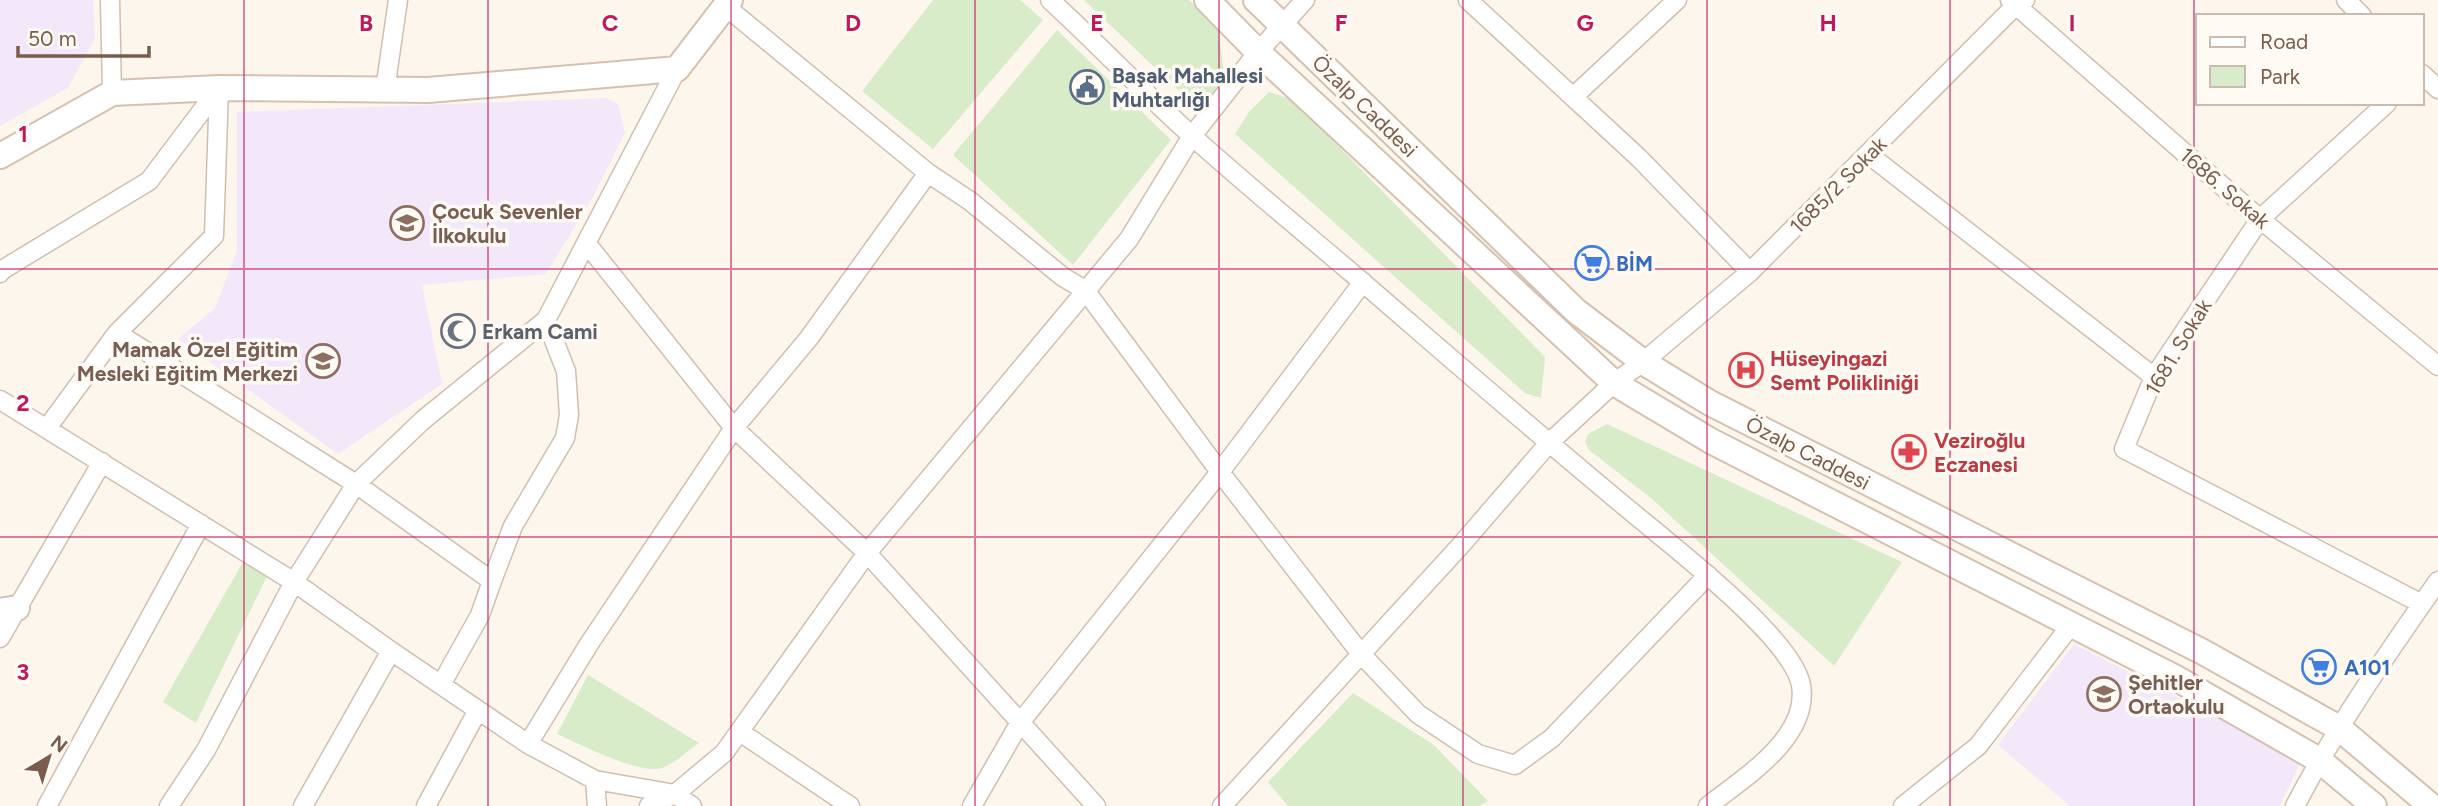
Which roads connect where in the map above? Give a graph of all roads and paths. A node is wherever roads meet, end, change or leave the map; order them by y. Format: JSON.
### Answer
{"nodes":[{"id":1,"x":110,"y":0,"type":"edge"},
{"id":2,"x":398,"y":0,"type":"edge"},
{"id":3,"x":1050,"y":0,"type":"edge"},
{"id":4,"x":1207,"y":0,"type":"edge"},
{"id":5,"x":1256,"y":0,"type":"edge"},
{"id":6,"x":1305,"y":0,"type":"edge"},
{"id":7,"x":1468,"y":0,"type":"edge"},
{"id":8,"x":1677,"y":0,"type":"edge"},
{"id":9,"x":2346,"y":0,"type":"edge"},
{"id":10,"x":2017,"y":2,"type":"edge"},
{"id":11,"x":727,"y":3,"type":"edge"},
{"id":12,"x":2360,"y":14,"type":"edge"},
{"id":13,"x":1281,"y":25,"type":"junction"},
{"id":14,"x":1258,"y":52,"type":"junction"},
{"id":15,"x":677,"y":68,"type":"junction"},
{"id":16,"x":2424,"y":76,"type":"edge"},
{"id":17,"x":219,"y":88,"type":"junction"},
{"id":18,"x":2438,"y":89,"type":"edge"},
{"id":19,"x":385,"y":90,"type":"junction"},
{"id":20,"x":112,"y":93,"type":"junction"},
{"id":21,"x":1573,"y":97,"type":"junction"},
{"id":22,"x":2385,"y":105,"type":"edge"},
{"id":23,"x":1192,"y":136,"type":"junction"},
{"id":24,"x":1868,"y":154,"type":"junction"},
{"id":25,"x":0,"y":156,"type":"edge"},
{"id":26,"x":929,"y":173,"type":"junction"},
{"id":27,"x":2260,"y":219,"type":"junction"},
{"id":28,"x":587,"y":244,"type":"junction"},
{"id":29,"x":1,"y":271,"type":"edge"},
{"id":30,"x":1750,"y":272,"type":"junction"},
{"id":31,"x":1363,"y":282,"type":"junction"},
{"id":32,"x":1085,"y":290,"type":"junction"},
{"id":33,"x":547,"y":320,"type":"junction"},
{"id":34,"x":117,"y":333,"type":"junction"},
{"id":35,"x":1643,"y":362,"type":"junction"},
{"id":36,"x":2438,"y":366,"type":"edge"},
{"id":37,"x":2154,"y":377,"type":"junction"},
{"id":38,"x":1614,"y":383,"type":"junction"},
{"id":39,"x":0,"y":400,"type":"edge"},
{"id":40,"x":47,"y":428,"type":"junction"},
{"id":41,"x":734,"y":428,"type":"junction"},
{"id":42,"x":1549,"y":443,"type":"junction"},
{"id":43,"x":102,"y":463,"type":"junction"},
{"id":44,"x":1220,"y":472,"type":"junction"},
{"id":45,"x":356,"y":484,"type":"junction"},
{"id":46,"x":201,"y":524,"type":"junction"},
{"id":47,"x":867,"y":552,"type":"junction"},
{"id":48,"x":1708,"y":575,"type":"junction"},
{"id":49,"x":492,"y":581,"type":"junction"},
{"id":50,"x":2438,"y":581,"type":"edge"},
{"id":51,"x":294,"y":582,"type":"junction"},
{"id":52,"x":2422,"y":604,"type":"junction"},
{"id":53,"x":9,"y":610,"type":"edge"},
{"id":54,"x":2071,"y":625,"type":"junction"},
{"id":55,"x":0,"y":638,"type":"edge"},
{"id":56,"x":390,"y":651,"type":"junction"},
{"id":57,"x":1361,"y":654,"type":"junction"},
{"id":58,"x":442,"y":684,"type":"junction"},
{"id":59,"x":478,"y":710,"type":"junction"},
{"id":60,"x":1019,"y":724,"type":"junction"},
{"id":61,"x":2339,"y":728,"type":"junction"},
{"id":62,"x":740,"y":732,"type":"junction"},
{"id":63,"x":528,"y":744,"type":"junction"},
{"id":64,"x":2319,"y":760,"type":"junction"},
{"id":65,"x":595,"y":780,"type":"junction"},
{"id":66,"x":675,"y":794,"type":"junction"},
{"id":67,"x":47,"y":806,"type":"edge"},
{"id":68,"x":169,"y":806,"type":"edge"},
{"id":69,"x":303,"y":806,"type":"edge"},
{"id":70,"x":426,"y":806,"type":"edge"},
{"id":71,"x":597,"y":806,"type":"edge"},
{"id":72,"x":649,"y":806,"type":"edge"},
{"id":73,"x":692,"y":806,"type":"edge"},
{"id":74,"x":850,"y":806,"type":"edge"},
{"id":75,"x":972,"y":806,"type":"edge"},
{"id":76,"x":1096,"y":806,"type":"edge"},
{"id":77,"x":1222,"y":806,"type":"edge"},
{"id":78,"x":1708,"y":806,"type":"edge"},
{"id":79,"x":1903,"y":806,"type":"edge"},
{"id":80,"x":2295,"y":806,"type":"edge"},
{"id":81,"x":2374,"y":806,"type":"edge"},
{"id":82,"x":2431,"y":806,"type":"edge"}],
"edges":[{"from":1,"to":20,"type":"street"},
{"from":2,"to":19,"type":"street"},
{"from":3,"to":23,"type":"street"},
{"from":4,"to":14,"type":"main road","name":"Özalp Caddesi"},
{"from":5,"to":13,"type":"main road","name":"Özalp Caddesi"},
{"from":6,"to":13,"type":"street"},
{"from":7,"to":21,"type":"street"},
{"from":8,"to":21,"type":"street"},
{"from":9,"to":12,"type":"street"},
{"from":10,"to":24,"type":"street","name":"1685/2 Sokak"},
{"from":10,"to":27,"type":"street","name":"1686. Sokak"},
{"from":11,"to":15,"type":"main road"},
{"from":11,"to":26,"type":"street"},
{"from":13,"to":14,"type":"street"},
{"from":13,"to":35,"type":"main road","name":"Özalp Caddesi"},
{"from":14,"to":23,"type":"street"},
{"from":14,"to":38,"type":"main road","name":"Özalp Caddesi"},
{"from":15,"to":19,"type":"main road"},
{"from":15,"to":28,"type":"street"},
{"from":16,"to":18,"type":"street"},
{"from":17,"to":19,"type":"main road"},
{"from":17,"to":20,"type":"main road"},
{"from":17,"to":29,"type":"street"},
{"from":17,"to":34,"type":"street"},
{"from":20,"to":25,"type":"main road"},
{"from":21,"to":30,"type":"street"},
{"from":22,"to":27,"type":"street","name":"1681. Sokak"},
{"from":23,"to":31,"type":"street"},
{"from":23,"to":32,"type":"street"},
{"from":24,"to":30,"type":"street","name":"1685/2 Sokak"},
{"from":24,"to":37,"type":"street"},
{"from":26,"to":32,"type":"street"},
{"from":26,"to":41,"type":"street"},
{"from":27,"to":36,"type":"street","name":"1686. Sokak"},
{"from":27,"to":37,"type":"street","name":"1681. Sokak"},
{"from":28,"to":33,"type":"street"},
{"from":28,"to":41,"type":"street"},
{"from":30,"to":35,"type":"street","name":"1685/2 Sokak"},
{"from":31,"to":42,"type":"street"},
{"from":31,"to":44,"type":"street"},
{"from":32,"to":44,"type":"street"},
{"from":32,"to":47,"type":"street"},
{"from":33,"to":45,"type":"street"},
{"from":33,"to":49,"type":"street"},
{"from":34,"to":40,"type":"street"},
{"from":34,"to":45,"type":"street"},
{"from":35,"to":38,"type":"street","name":"1685/2 Sokak"},
{"from":35,"to":61,"type":"main road","name":"Özalp Caddesi"},
{"from":37,"to":52,"type":"street","name":"1681. Sokak"},
{"from":38,"to":42,"type":"street","name":"1685/2 Sokak"},
{"from":38,"to":54,"type":"main road","name":"Özalp Caddesi"},
{"from":39,"to":40,"type":"street"},
{"from":40,"to":43,"type":"street"},
{"from":41,"to":47,"type":"street"},
{"from":41,"to":63,"type":"street"},
{"from":42,"to":48,"type":"street"},
{"from":42,"to":57,"type":"street","name":"1685/2 Sokak"},
{"from":43,"to":46,"type":"street"},
{"from":43,"to":53,"type":"street"},
{"from":44,"to":57,"type":"street"},
{"from":44,"to":60,"type":"street"},
{"from":45,"to":49,"type":"street"},
{"from":45,"to":51,"type":"street"},
{"from":46,"to":51,"type":"street"},
{"from":46,"to":67,"type":"street"},
{"from":47,"to":60,"type":"street"},
{"from":47,"to":62,"type":"street"},
{"from":48,"to":57,"type":"street"},
{"from":48,"to":78,"type":"street"},
{"from":49,"to":58,"type":"street"},
{"from":50,"to":52,"type":"street"},
{"from":51,"to":56,"type":"street"},
{"from":51,"to":68,"type":"street"},
{"from":52,"to":61,"type":"street"},
{"from":53,"to":55,"type":"street"},
{"from":54,"to":64,"type":"main road","name":"Özalp Caddesi"},
{"from":54,"to":79,"type":"street"},
{"from":56,"to":58,"type":"street"},
{"from":56,"to":69,"type":"street"},
{"from":57,"to":77,"type":"street","name":"1685/2 Sokak"},
{"from":58,"to":59,"type":"street"},
{"from":59,"to":63,"type":"street"},
{"from":59,"to":70,"type":"street"},
{"from":60,"to":75,"type":"street"},
{"from":60,"to":76,"type":"street"},
{"from":61,"to":64,"type":"street"},
{"from":61,"to":82,"type":"main road","name":"Özalp Caddesi"},
{"from":62,"to":66,"type":"street"},
{"from":62,"to":74,"type":"street"},
{"from":63,"to":65,"type":"street"},
{"from":64,"to":80,"type":"street"},
{"from":64,"to":81,"type":"main road","name":"Özalp Caddesi"},
{"from":65,"to":66,"type":"street"},
{"from":65,"to":71,"type":"street"},
{"from":66,"to":72,"type":"street"},
{"from":66,"to":73,"type":"street"}]}
